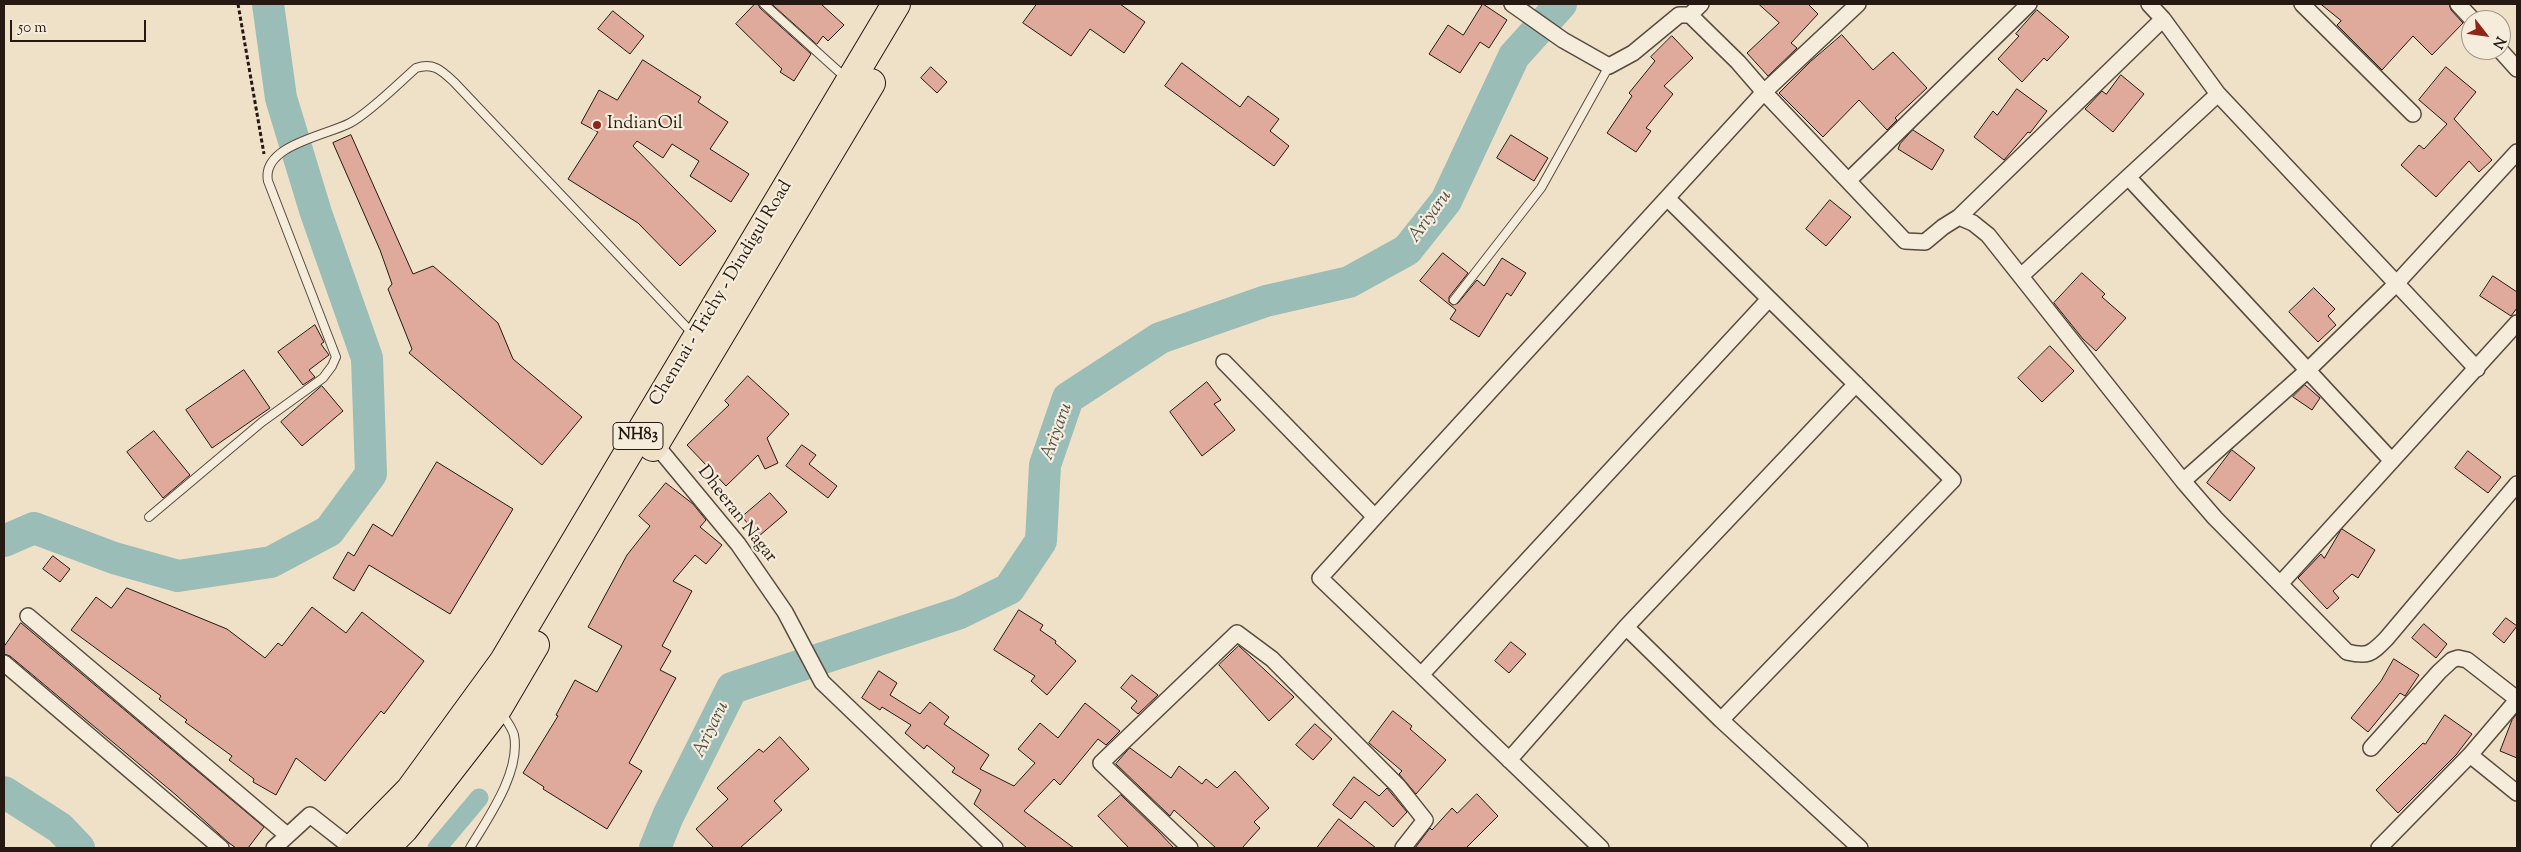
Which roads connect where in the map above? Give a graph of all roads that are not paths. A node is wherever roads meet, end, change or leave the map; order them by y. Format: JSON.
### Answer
{"nodes":[{"id":1,"x":764,"y":4,"type":"edge"},
{"id":2,"x":896,"y":4,"type":"edge"},
{"id":3,"x":917,"y":4,"type":"edge"},
{"id":4,"x":1702,"y":4,"type":"edge"},
{"id":5,"x":1858,"y":4,"type":"edge"},
{"id":6,"x":2029,"y":4,"type":"edge"},
{"id":7,"x":2149,"y":4,"type":"edge"},
{"id":8,"x":2302,"y":4,"type":"edge"},
{"id":9,"x":1517,"y":8,"type":"edge"},
{"id":10,"x":1690,"y":15,"type":"junction"},
{"id":11,"x":2163,"y":19,"type":"junction"},
{"id":12,"x":1609,"y":66,"type":"junction"},
{"id":13,"x":850,"y":82,"type":"junction"},
{"id":14,"x":1764,"y":92,"type":"junction"},
{"id":15,"x":2218,"y":94,"type":"junction"},
{"id":16,"x":2413,"y":114,"type":"dead end"},
{"id":17,"x":2517,"y":152,"type":"edge"},
{"id":18,"x":2128,"y":177,"type":"junction"},
{"id":19,"x":1849,"y":180,"type":"junction"},
{"id":20,"x":1667,"y":198,"type":"junction"},
{"id":21,"x":1959,"y":217,"type":"junction"},
{"id":22,"x":2021,"y":276,"type":"junction"},
{"id":23,"x":2395,"y":285,"type":"junction"},
{"id":24,"x":1770,"y":299,"type":"junction"},
{"id":25,"x":1454,"y":300,"type":"dead end"},
{"id":26,"x":2517,"y":323,"type":"edge"},
{"id":27,"x":696,"y":337,"type":"junction"},
{"id":28,"x":1224,"y":362,"type":"dead end"},
{"id":29,"x":2477,"y":369,"type":"junction"},
{"id":30,"x":2308,"y":370,"type":"junction"},
{"id":31,"x":1856,"y":384,"type":"junction"},
{"id":32,"x":648,"y":437,"type":"junction"},
{"id":33,"x":2392,"y":461,"type":"junction"},
{"id":34,"x":2183,"y":481,"type":"junction"},
{"id":35,"x":2517,"y":484,"type":"edge"},
{"id":36,"x":149,"y":517,"type":"dead end"},
{"id":37,"x":1375,"y":517,"type":"junction"},
{"id":38,"x":2281,"y":584,"type":"junction"},
{"id":39,"x":28,"y":616,"type":"dead end"},
{"id":40,"x":1626,"y":627,"type":"junction"},
{"id":41,"x":4,"y":663,"type":"edge"},
{"id":42,"x":1421,"y":675,"type":"junction"},
{"id":43,"x":2517,"y":699,"type":"edge"},
{"id":44,"x":498,"y":708,"type":"junction"},
{"id":45,"x":1721,"y":720,"type":"junction"},
{"id":46,"x":2371,"y":748,"type":"dead end"},
{"id":47,"x":2470,"y":755,"type":"junction"},
{"id":48,"x":1509,"y":760,"type":"junction"},
{"id":49,"x":2517,"y":793,"type":"edge"},
{"id":50,"x":288,"y":836,"type":"junction"},
{"id":51,"x":221,"y":848,"type":"edge"},
{"id":52,"x":274,"y":848,"type":"edge"},
{"id":53,"x":352,"y":848,"type":"edge"},
{"id":54,"x":386,"y":848,"type":"edge"},
{"id":55,"x":470,"y":848,"type":"edge"},
{"id":56,"x":995,"y":848,"type":"edge"},
{"id":57,"x":1190,"y":848,"type":"edge"},
{"id":58,"x":1403,"y":848,"type":"edge"},
{"id":59,"x":1601,"y":848,"type":"edge"},
{"id":60,"x":1860,"y":848,"type":"edge"},
{"id":61,"x":2379,"y":848,"type":"edge"}],
"edges":[{"from":1,"to":13,"type":"lane"},
{"from":2,"to":13,"type":"highway","name":"Chennai - Trichy - Dindigul Road","number":"NH83"},
{"from":3,"to":32,"type":"highway","name":"Chennai - Trichy - Dindigul Road"},
{"from":4,"to":10,"type":"street"},
{"from":5,"to":14,"type":"street"},
{"from":6,"to":19,"type":"street"},
{"from":7,"to":11,"type":"street"},
{"from":8,"to":16,"type":"street"},
{"from":9,"to":12,"type":"street"},
{"from":10,"to":12,"type":"street"},
{"from":10,"to":14,"type":"street"},
{"from":11,"to":15,"type":"street"},
{"from":11,"to":21,"type":"street"},
{"from":12,"to":25,"type":"lane"},
{"from":13,"to":27,"type":"highway","name":"Chennai - Trichy - Dindigul Road","number":"NH83"},
{"from":14,"to":19,"type":"street"},
{"from":14,"to":20,"type":"street"},
{"from":15,"to":18,"type":"street"},
{"from":15,"to":23,"type":"street"},
{"from":17,"to":23,"type":"street"},
{"from":18,"to":22,"type":"street"},
{"from":18,"to":30,"type":"street"},
{"from":19,"to":21,"type":"street"},
{"from":20,"to":24,"type":"street"},
{"from":20,"to":37,"type":"street"},
{"from":21,"to":22,"type":"street"},
{"from":22,"to":34,"type":"street"},
{"from":23,"to":29,"type":"street"},
{"from":23,"to":30,"type":"street"},
{"from":24,"to":31,"type":"street"},
{"from":24,"to":42,"type":"street"},
{"from":26,"to":29,"type":"street"},
{"from":27,"to":32,"type":"highway","name":"Chennai - Trichy - Dindigul Road","number":"NH83"},
{"from":27,"to":36,"type":"lane"},
{"from":28,"to":37,"type":"street"},
{"from":29,"to":33,"type":"street"},
{"from":30,"to":33,"type":"street"},
{"from":30,"to":34,"type":"street"},
{"from":31,"to":40,"type":"street"},
{"from":31,"to":45,"type":"street"},
{"from":32,"to":44,"type":"highway","name":"Chennai - Trichy - Dindigul Road"},
{"from":32,"to":53,"type":"highway","name":"Chennai - Trichy - Dindigul Road","number":"NH83"},
{"from":32,"to":56,"type":"street","name":"Dheeran Nagar"},
{"from":33,"to":38,"type":"street"},
{"from":34,"to":38,"type":"street"},
{"from":35,"to":38,"type":"street"},
{"from":37,"to":42,"type":"street"},
{"from":39,"to":50,"type":"street"},
{"from":40,"to":45,"type":"street"},
{"from":40,"to":48,"type":"street"},
{"from":41,"to":51,"type":"street"},
{"from":42,"to":48,"type":"street"},
{"from":43,"to":46,"type":"street"},
{"from":43,"to":47,"type":"street"},
{"from":44,"to":54,"type":"highway","name":"Chennai - Trichy - Dindigul Road"},
{"from":44,"to":55,"type":"lane"},
{"from":45,"to":60,"type":"street"},
{"from":47,"to":49,"type":"street"},
{"from":47,"to":61,"type":"street"},
{"from":48,"to":59,"type":"street"},
{"from":50,"to":52,"type":"street"},
{"from":50,"to":53,"type":"street"},
{"from":57,"to":58,"type":"street"}]}
